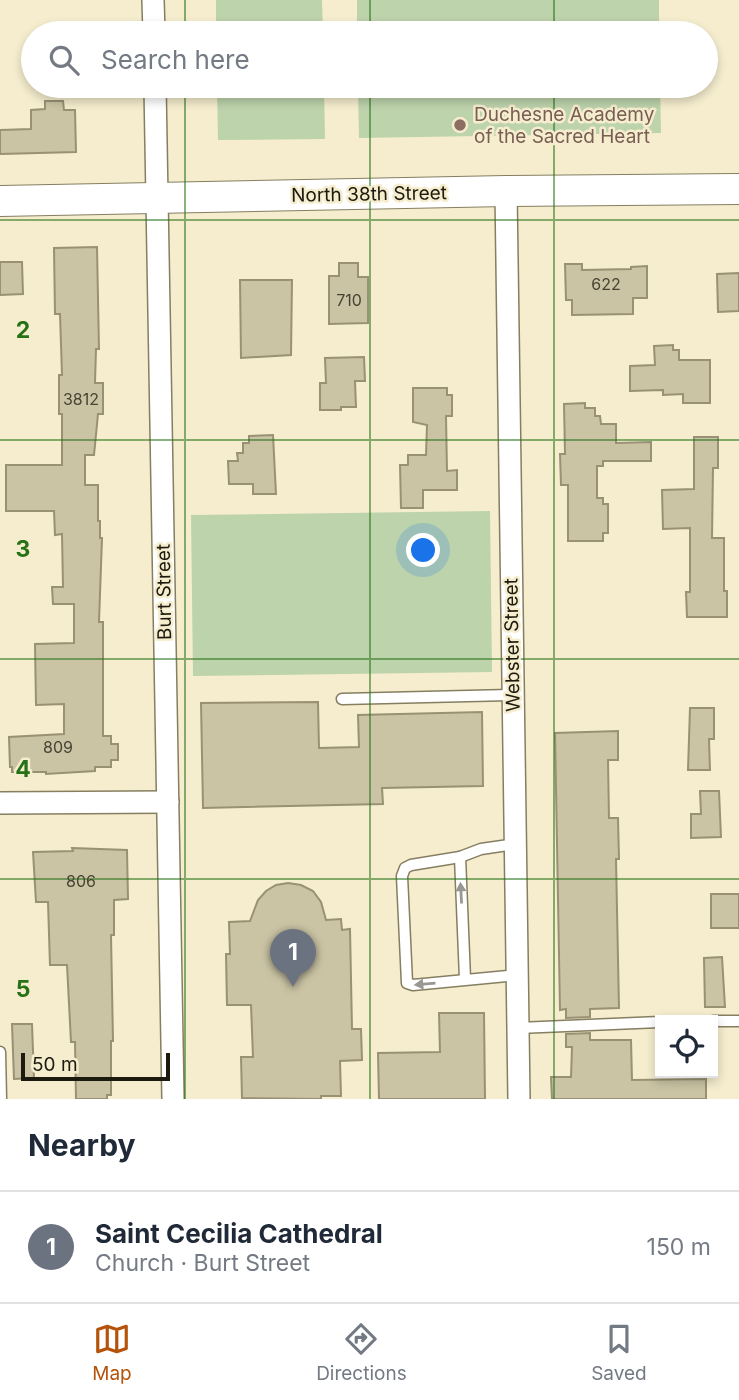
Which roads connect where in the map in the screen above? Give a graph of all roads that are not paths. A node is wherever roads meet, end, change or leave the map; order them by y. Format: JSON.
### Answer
{"nodes":[{"id":1,"x":153,"y":0,"type":"edge"},
{"id":2,"x":154,"y":21,"type":"edge"},
{"id":3,"x":155,"y":98,"type":"edge"},
{"id":4,"x":739,"y":189,"type":"edge"},
{"id":5,"x":506,"y":191,"type":"junction"},
{"id":6,"x":157,"y":199,"type":"junction"},
{"id":7,"x":0,"y":201,"type":"edge"},
{"id":8,"x":513,"y":695,"type":"junction"},
{"id":9,"x":342,"y":699,"type":"dead end"},
{"id":10,"x":168,"y":802,"type":"junction"},
{"id":11,"x":0,"y":803,"type":"edge"},
{"id":12,"x":515,"y":844,"type":"junction"},
{"id":13,"x":460,"y":857,"type":"junction"},
{"id":14,"x":517,"y":975,"type":"junction"},
{"id":15,"x":465,"y":979,"type":"junction"},
{"id":16,"x":718,"y":1021,"type":"edge"},
{"id":17,"x":739,"y":1021,"type":"edge"},
{"id":18,"x":655,"y":1022,"type":"edge"},
{"id":19,"x":518,"y":1028,"type":"junction"},
{"id":20,"x":0,"y":1052,"type":"edge"},
{"id":21,"x":1,"y":1099,"type":"edge"},
{"id":22,"x":173,"y":1099,"type":"edge"},
{"id":23,"x":519,"y":1099,"type":"edge"}],
"edges":[{"from":1,"to":2,"type":"street"},
{"from":3,"to":6,"type":"street","name":"Burt Street"},
{"from":4,"to":5,"type":"street","name":"North 38th Street"},
{"from":5,"to":6,"type":"street","name":"North 38th Street"},
{"from":5,"to":8,"type":"street","name":"Webster Street"},
{"from":6,"to":7,"type":"street","name":"North 38th Street"},
{"from":6,"to":10,"type":"street","name":"Burt Street"},
{"from":8,"to":9,"type":"lane"},
{"from":8,"to":12,"type":"street","name":"Webster Street"},
{"from":10,"to":11,"type":"street"},
{"from":10,"to":22,"type":"street","name":"Burt Street"},
{"from":12,"to":13,"type":"lane"},
{"from":12,"to":14,"type":"street","name":"Webster Street"},
{"from":15,"to":13,"type":"lane","one_way":true},
{"from":15,"to":13,"type":"lane","one_way":true},
{"from":14,"to":15,"type":"lane"},
{"from":14,"to":19,"type":"street","name":"Webster Street"},
{"from":16,"to":17,"type":"lane"},
{"from":18,"to":19,"type":"lane"},
{"from":19,"to":23,"type":"street","name":"Webster Street"},
{"from":20,"to":21,"type":"lane"}]}
